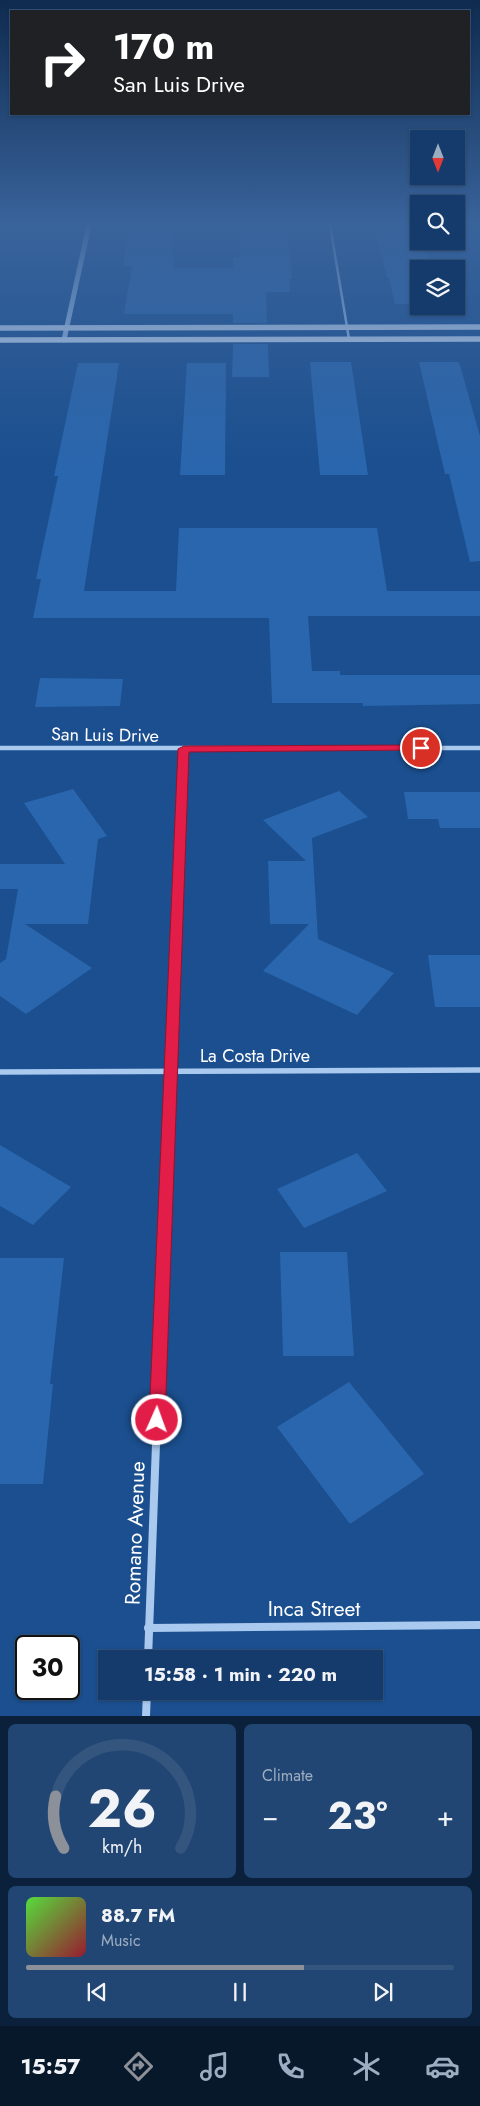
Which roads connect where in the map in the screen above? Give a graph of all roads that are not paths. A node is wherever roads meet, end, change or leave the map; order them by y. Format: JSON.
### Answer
{"nodes":[{"id":1,"x":72,"y":305,"type":"edge"},
{"id":2,"x":343,"y":305,"type":"edge"},
{"id":3,"x":480,"y":326,"type":"edge"},
{"id":4,"x":264,"y":327,"type":"junction"},
{"id":5,"x":347,"y":327,"type":"junction"},
{"id":6,"x":0,"y":328,"type":"edge"},
{"id":7,"x":67,"y":328,"type":"junction"},
{"id":8,"x":265,"y":339,"type":"junction"},
{"id":9,"x":349,"y":339,"type":"junction"},
{"id":10,"x":480,"y":339,"type":"edge"},
{"id":11,"x":0,"y":340,"type":"edge"},
{"id":12,"x":64,"y":340,"type":"junction"},
{"id":13,"x":0,"y":748,"type":"edge"},
{"id":14,"x":480,"y":748,"type":"edge"},
{"id":15,"x":184,"y":749,"type":"junction"},
{"id":16,"x":172,"y":1070,"type":"junction"},
{"id":17,"x":480,"y":1070,"type":"edge"},
{"id":18,"x":0,"y":1072,"type":"edge"},
{"id":19,"x":480,"y":1626,"type":"edge"},
{"id":20,"x":148,"y":1628,"type":"junction"},
{"id":21,"x":148,"y":1650,"type":"edge"},
{"id":22,"x":147,"y":1700,"type":"edge"},
{"id":23,"x":146,"y":1716,"type":"edge"}],
"edges":[{"from":1,"to":7,"type":"street"},
{"from":2,"to":5,"type":"street"},
{"from":3,"to":5,"type":"main road"},
{"from":4,"to":5,"type":"main road"},
{"from":4,"to":7,"type":"main road"},
{"from":4,"to":8,"type":"street"},
{"from":5,"to":9,"type":"street"},
{"from":6,"to":7,"type":"main road"},
{"from":7,"to":12,"type":"street"},
{"from":8,"to":9,"type":"main road"},
{"from":8,"to":12,"type":"main road"},
{"from":9,"to":10,"type":"main road"},
{"from":11,"to":12,"type":"main road"},
{"from":13,"to":15,"type":"street","name":"San Luis Drive"},
{"from":14,"to":15,"type":"street","name":"San Luis Drive"},
{"from":15,"to":16,"type":"street","name":"Romano Avenue"},
{"from":16,"to":17,"type":"street","name":"La Costa Drive"},
{"from":16,"to":18,"type":"street","name":"La Costa Drive"},
{"from":16,"to":20,"type":"street","name":"Romano Avenue"},
{"from":19,"to":20,"type":"street","name":"Inca Street"},
{"from":20,"to":21,"type":"street","name":"Romano Avenue"},
{"from":22,"to":23,"type":"street"}]}
